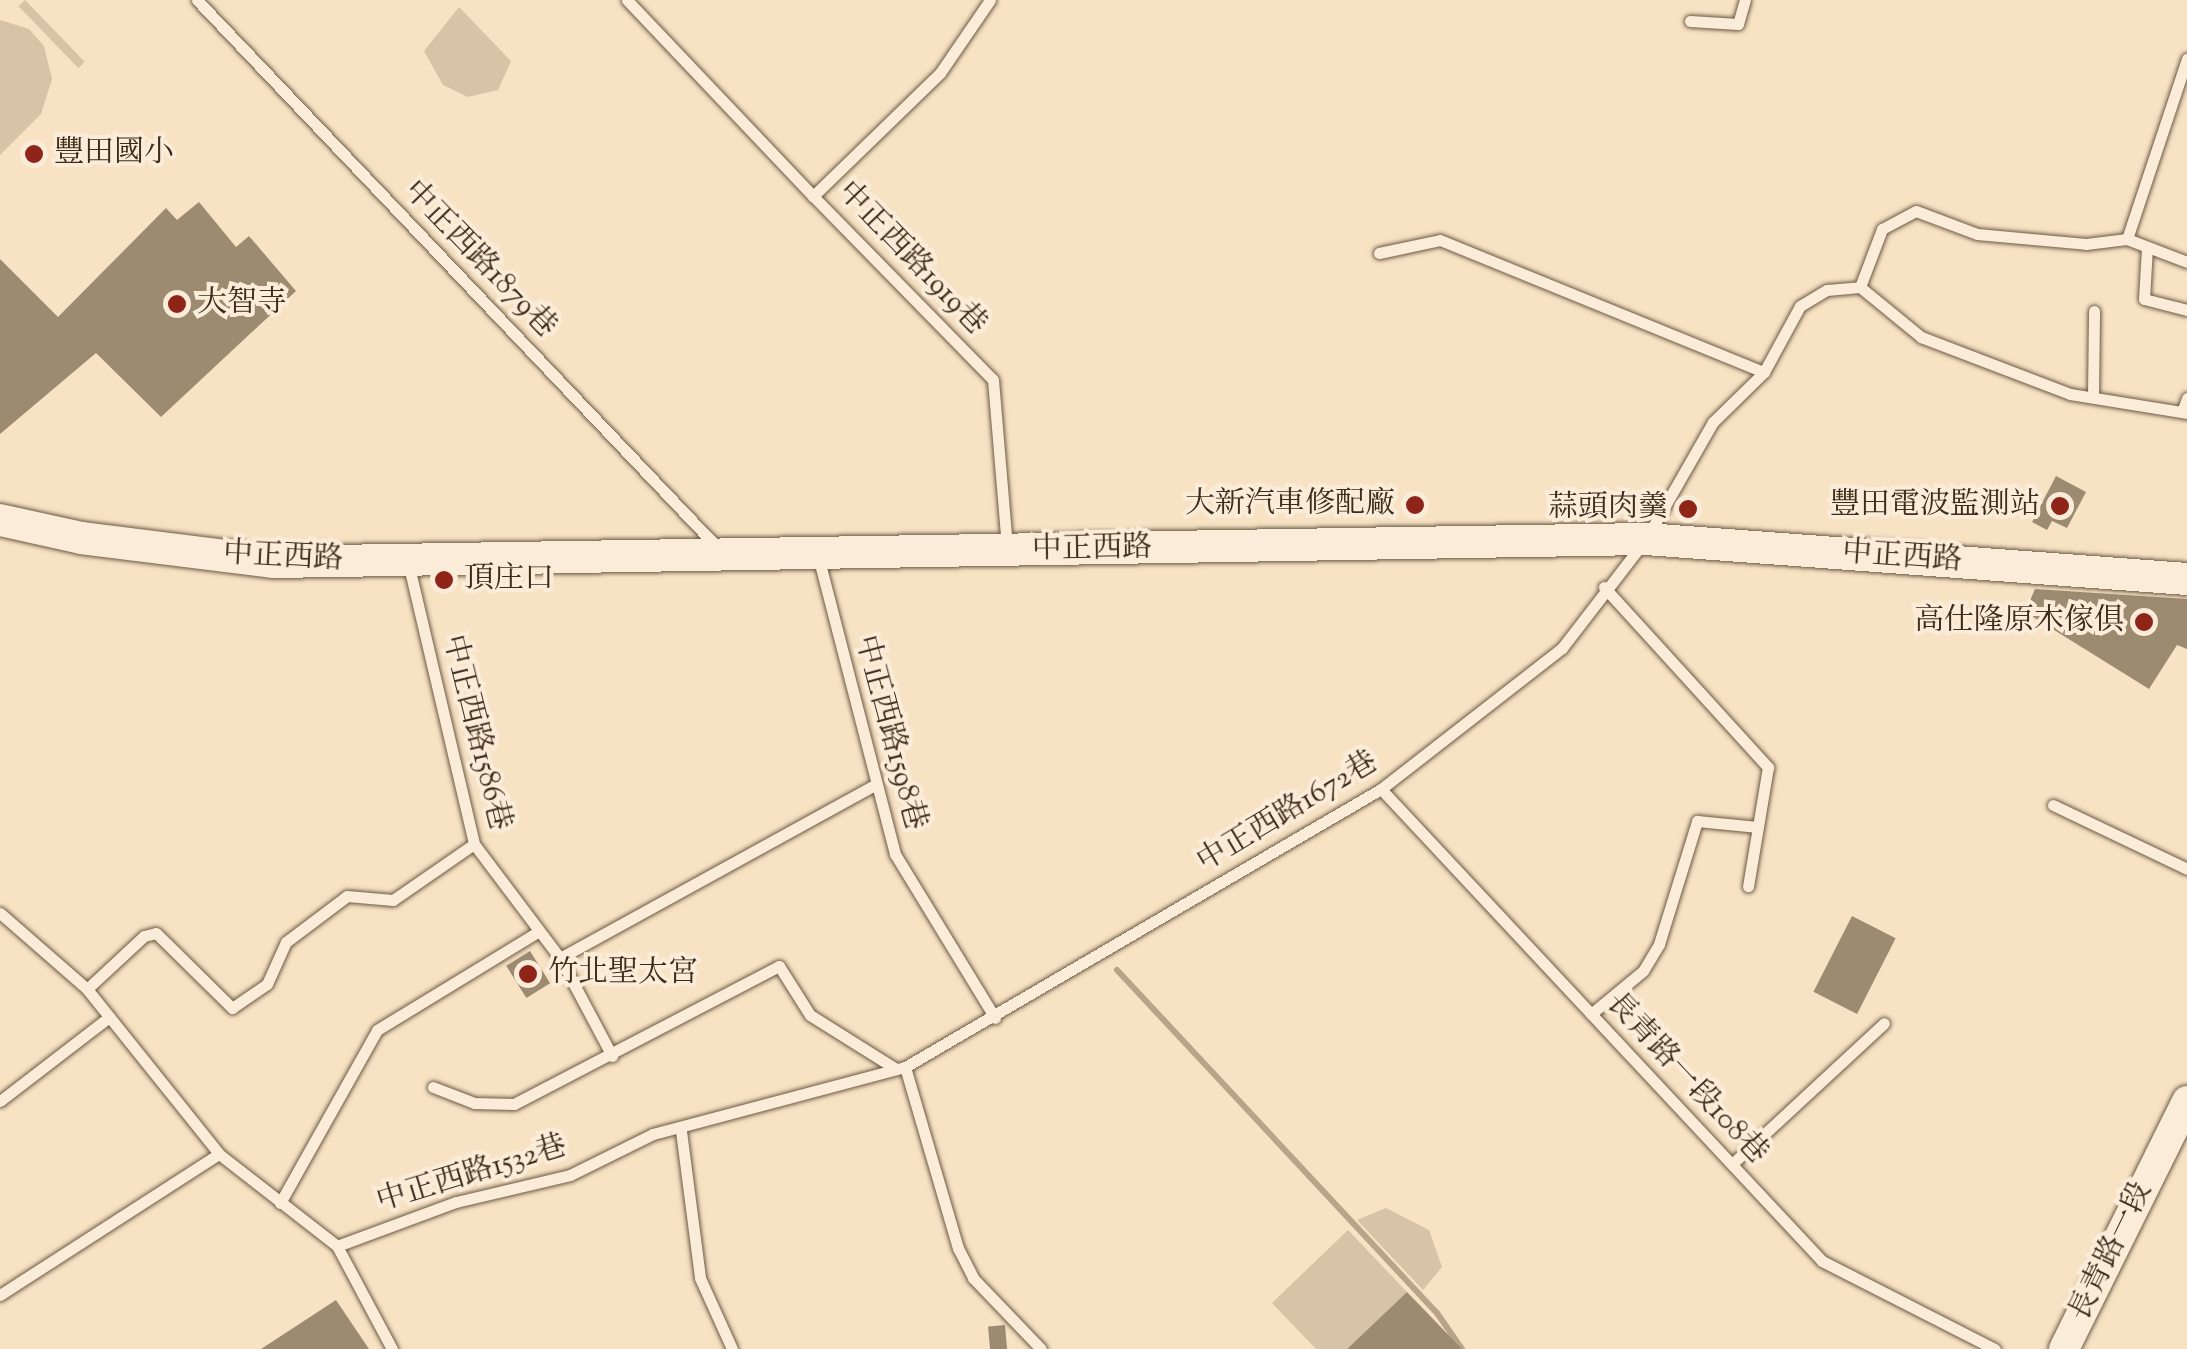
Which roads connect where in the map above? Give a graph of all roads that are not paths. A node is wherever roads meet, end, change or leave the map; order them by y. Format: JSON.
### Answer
{"nodes":[{"id":1,"x":197,"y":0,"type":"edge"},
{"id":2,"x":628,"y":0,"type":"edge"},
{"id":3,"x":990,"y":0,"type":"edge"},
{"id":4,"x":1745,"y":0,"type":"edge"},
{"id":5,"x":1690,"y":21,"type":"dead end"},
{"id":6,"x":2187,"y":59,"type":"edge"},
{"id":7,"x":812,"y":196,"type":"junction"},
{"id":8,"x":2126,"y":238,"type":"junction"},
{"id":9,"x":2146,"y":247,"type":"junction"},
{"id":10,"x":1378,"y":252,"type":"dead end"},
{"id":11,"x":2187,"y":262,"type":"edge"},
{"id":12,"x":1860,"y":287,"type":"junction"},
{"id":13,"x":2187,"y":310,"type":"edge"},
{"id":14,"x":2094,"y":311,"type":"dead end"},
{"id":15,"x":1764,"y":372,"type":"junction"},
{"id":16,"x":2092,"y":397,"type":"junction"},
{"id":17,"x":2187,"y":398,"type":"edge"},
{"id":18,"x":2184,"y":412,"type":"edge"},
{"id":19,"x":0,"y":520,"type":"edge"},
{"id":20,"x":1646,"y":539,"type":"junction"},
{"id":21,"x":1007,"y":552,"type":"junction"},
{"id":22,"x":724,"y":555,"type":"junction"},
{"id":23,"x":818,"y":556,"type":"junction"},
{"id":24,"x":408,"y":562,"type":"junction"},
{"id":25,"x":2187,"y":579,"type":"edge"},
{"id":26,"x":1604,"y":587,"type":"junction"},
{"id":27,"x":875,"y":784,"type":"junction"},
{"id":28,"x":1381,"y":789,"type":"junction"},
{"id":29,"x":2053,"y":805,"type":"dead end"},
{"id":30,"x":1758,"y":827,"type":"junction"},
{"id":31,"x":474,"y":844,"type":"junction"},
{"id":32,"x":2187,"y":869,"type":"edge"},
{"id":33,"x":1748,"y":886,"type":"dead end"},
{"id":34,"x":0,"y":913,"type":"edge"},
{"id":35,"x":536,"y":933,"type":"junction"},
{"id":36,"x":560,"y":958,"type":"junction"},
{"id":37,"x":87,"y":989,"type":"junction"},
{"id":38,"x":1591,"y":1014,"type":"junction"},
{"id":39,"x":109,"y":1017,"type":"junction"},
{"id":40,"x":995,"y":1018,"type":"junction"},
{"id":41,"x":1884,"y":1023,"type":"dead end"},
{"id":42,"x":612,"y":1056,"type":"junction"},
{"id":43,"x":901,"y":1068,"type":"junction"},
{"id":44,"x":433,"y":1087,"type":"dead end"},
{"id":45,"x":2187,"y":1101,"type":"edge"},
{"id":46,"x":0,"y":1102,"type":"edge"},
{"id":47,"x":681,"y":1130,"type":"junction"},
{"id":48,"x":218,"y":1154,"type":"junction"},
{"id":49,"x":1732,"y":1164,"type":"junction"},
{"id":50,"x":280,"y":1203,"type":"junction"},
{"id":51,"x":337,"y":1246,"type":"junction"},
{"id":52,"x":0,"y":1295,"type":"edge"},
{"id":53,"x":392,"y":1349,"type":"edge"},
{"id":54,"x":732,"y":1349,"type":"edge"},
{"id":55,"x":1041,"y":1349,"type":"edge"},
{"id":56,"x":1995,"y":1349,"type":"edge"},
{"id":57,"x":2064,"y":1349,"type":"edge"}],
"edges":[{"from":1,"to":22,"type":"lane","name":"中正西路1879巷"},
{"from":2,"to":7,"type":"lane"},
{"from":3,"to":7,"type":"lane","name":"中正西路1919巷"},
{"from":4,"to":5,"type":"lane"},
{"from":6,"to":8,"type":"lane"},
{"from":7,"to":21,"type":"lane","name":"中正西路1919巷"},
{"from":8,"to":9,"type":"lane"},
{"from":8,"to":12,"type":"lane"},
{"from":9,"to":11,"type":"lane"},
{"from":9,"to":13,"type":"lane"},
{"from":10,"to":15,"type":"lane"},
{"from":12,"to":15,"type":"lane","name":"中正西路1672巷"},
{"from":12,"to":16,"type":"lane"},
{"from":14,"to":16,"type":"lane"},
{"from":15,"to":20,"type":"lane","name":"中正西路1672巷"},
{"from":16,"to":18,"type":"lane"},
{"from":17,"to":18,"type":"lane"},
{"from":19,"to":24,"type":"main road","name":"中正西路"},
{"from":20,"to":21,"type":"main road","name":"中正西路"},
{"from":20,"to":25,"type":"main road","name":"中正西路"},
{"from":20,"to":26,"type":"lane","name":"中正西路1672巷"},
{"from":21,"to":23,"type":"main road","name":"中正西路"},
{"from":22,"to":23,"type":"main road","name":"中正西路"},
{"from":22,"to":24,"type":"main road","name":"中正西路"},
{"from":23,"to":27,"type":"lane","name":"中正西路1598巷"},
{"from":24,"to":31,"type":"lane","name":"中正西路1586巷"},
{"from":26,"to":28,"type":"lane","name":"中正西路1672巷"},
{"from":26,"to":30,"type":"lane"},
{"from":27,"to":36,"type":"lane"},
{"from":27,"to":40,"type":"lane","name":"中正西路1598巷"},
{"from":28,"to":38,"type":"lane","name":"長青路一段108巷"},
{"from":28,"to":40,"type":"lane","name":"中正西路1672巷"},
{"from":29,"to":32,"type":"lane"},
{"from":30,"to":33,"type":"lane"},
{"from":30,"to":38,"type":"lane"},
{"from":31,"to":35,"type":"lane","name":"中正西路1586巷"},
{"from":31,"to":37,"type":"lane"},
{"from":34,"to":37,"type":"lane"},
{"from":35,"to":36,"type":"lane","name":"中正西路1586巷"},
{"from":35,"to":50,"type":"lane"},
{"from":36,"to":42,"type":"lane","name":"中正西路1586巷"},
{"from":37,"to":39,"type":"lane"},
{"from":38,"to":49,"type":"lane","name":"長青路一段108巷"},
{"from":39,"to":46,"type":"lane"},
{"from":39,"to":48,"type":"lane"},
{"from":40,"to":43,"type":"lane","name":"中正西路1672巷"},
{"from":41,"to":49,"type":"lane"},
{"from":42,"to":43,"type":"lane"},
{"from":42,"to":44,"type":"lane"},
{"from":43,"to":47,"type":"lane","name":"中正西路1532巷"},
{"from":43,"to":55,"type":"lane"},
{"from":45,"to":57,"type":"street","name":"長青路一段"},
{"from":47,"to":51,"type":"lane","name":"中正西路1532巷"},
{"from":47,"to":54,"type":"lane"},
{"from":48,"to":50,"type":"lane"},
{"from":48,"to":52,"type":"lane"},
{"from":49,"to":56,"type":"lane","name":"長青路一段108巷"},
{"from":50,"to":51,"type":"lane"},
{"from":51,"to":53,"type":"lane"}]}
